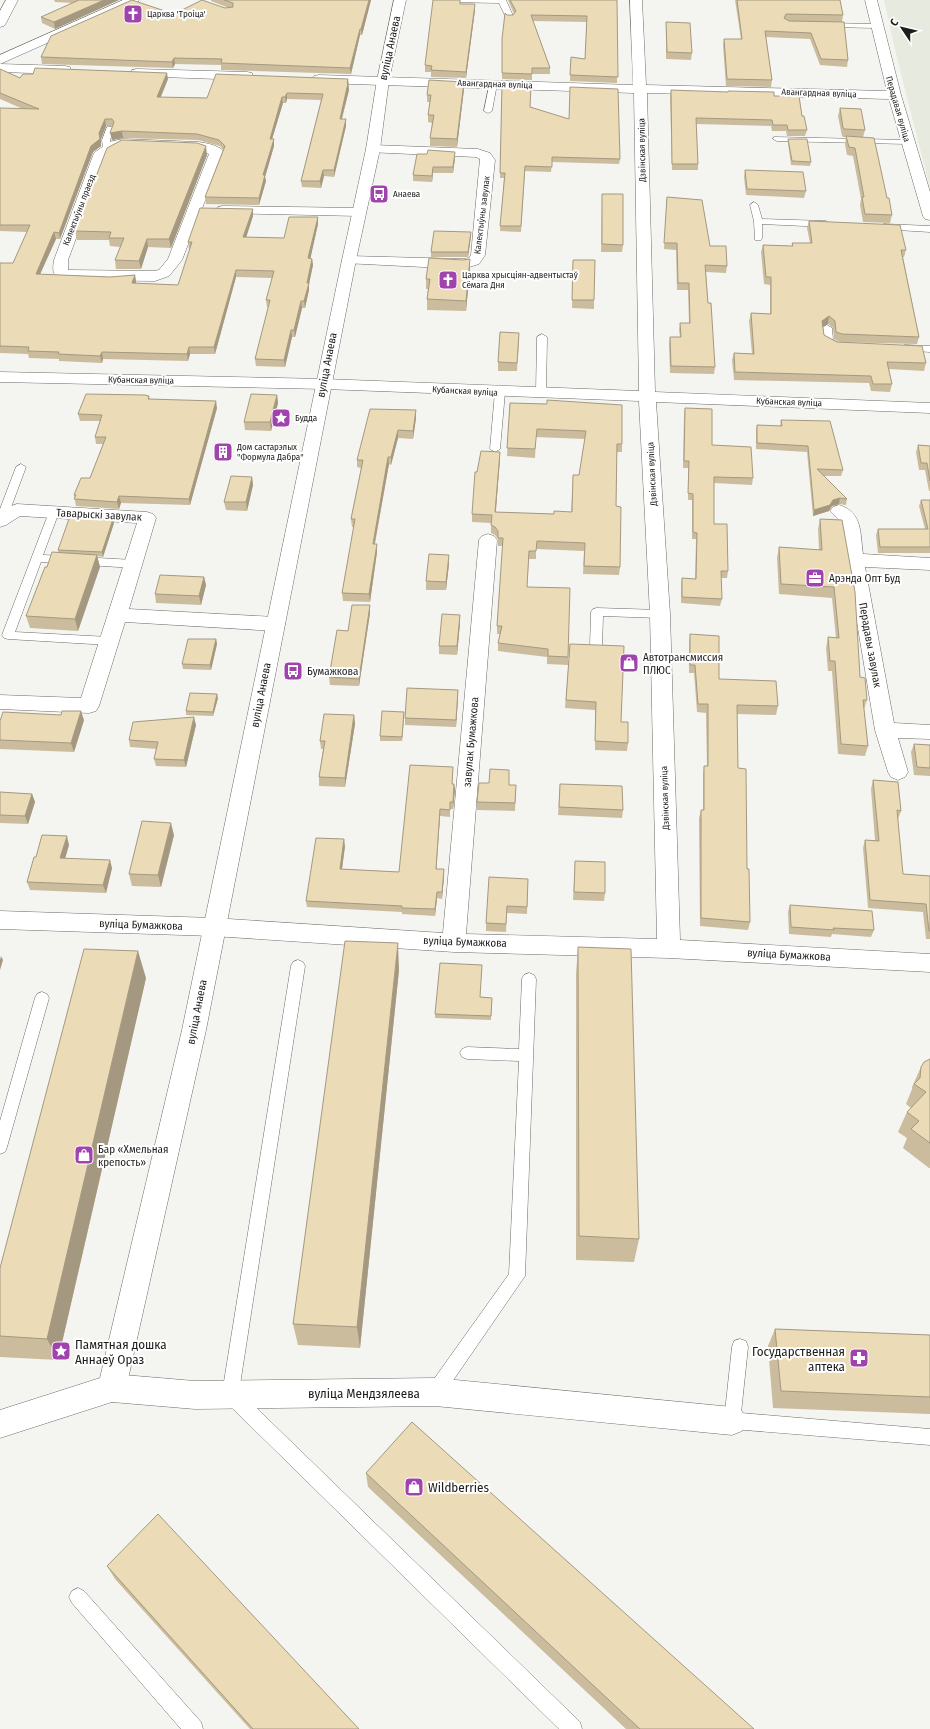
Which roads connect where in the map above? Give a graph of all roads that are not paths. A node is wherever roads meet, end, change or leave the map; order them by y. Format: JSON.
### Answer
{"nodes":[{"id":1,"x":12,"y":0,"type":"edge"},
{"id":2,"x":133,"y":0,"type":"edge"},
{"id":3,"x":400,"y":0,"type":"edge"},
{"id":4,"x":446,"y":0,"type":"edge"},
{"id":5,"x":636,"y":0,"type":"edge"},
{"id":6,"x":871,"y":0,"type":"edge"},
{"id":7,"x":502,"y":1,"type":"edge"},
{"id":8,"x":510,"y":18,"type":"edge"},
{"id":9,"x":0,"y":23,"type":"edge"},
{"id":10,"x":817,"y":25,"type":"edge"},
{"id":11,"x":877,"y":26,"type":"junction"},
{"id":12,"x":0,"y":60,"type":"edge"},
{"id":13,"x":0,"y":68,"type":"edge"},
{"id":14,"x":78,"y":71,"type":"edge"},
{"id":15,"x":125,"y":72,"type":"edge"},
{"id":16,"x":259,"y":77,"type":"edge"},
{"id":17,"x":306,"y":78,"type":"edge"},
{"id":18,"x":383,"y":80,"type":"junction"},
{"id":19,"x":493,"y":84,"type":"junction"},
{"id":20,"x":640,"y":89,"type":"junction"},
{"id":21,"x":894,"y":95,"type":"junction"},
{"id":22,"x":488,"y":111,"type":"dead end"},
{"id":23,"x":110,"y":129,"type":"edge"},
{"id":24,"x":777,"y":139,"type":"dead end"},
{"id":25,"x":907,"y":142,"type":"junction"},
{"id":26,"x":107,"y":149,"type":"junction"},
{"id":27,"x":373,"y":149,"type":"junction"},
{"id":28,"x":754,"y":205,"type":"dead end"},
{"id":29,"x":196,"y":209,"type":"junction"},
{"id":30,"x":359,"y":212,"type":"junction"},
{"id":31,"x":930,"y":216,"type":"edge"},
{"id":32,"x":758,"y":221,"type":"junction"},
{"id":33,"x":836,"y":225,"type":"edge"},
{"id":34,"x":875,"y":226,"type":"edge"},
{"id":35,"x":930,"y":228,"type":"edge"},
{"id":36,"x":758,"y":238,"type":"dead end"},
{"id":37,"x":348,"y":260,"type":"junction"},
{"id":38,"x":827,"y":328,"type":"edge"},
{"id":39,"x":542,"y":338,"type":"dead end"},
{"id":40,"x":846,"y":346,"type":"edge"},
{"id":41,"x":892,"y":348,"type":"edge"},
{"id":42,"x":930,"y":349,"type":"edge"},
{"id":43,"x":0,"y":377,"type":"edge"},
{"id":44,"x":324,"y":384,"type":"junction"},
{"id":45,"x":500,"y":392,"type":"junction"},
{"id":46,"x":540,"y":393,"type":"junction"},
{"id":47,"x":647,"y":397,"type":"junction"},
{"id":48,"x":930,"y":408,"type":"edge"},
{"id":49,"x":495,"y":450,"type":"edge"},
{"id":50,"x":21,"y":467,"type":"dead end"},
{"id":51,"x":839,"y":511,"type":"dead end"},
{"id":52,"x":54,"y":512,"type":"junction"},
{"id":53,"x":0,"y":522,"type":"edge"},
{"id":54,"x":488,"y":540,"type":"dead end"},
{"id":55,"x":36,"y":558,"type":"junction"},
{"id":56,"x":854,"y":560,"type":"junction"},
{"id":57,"x":134,"y":564,"type":"junction"},
{"id":58,"x":930,"y":564,"type":"edge"},
{"id":59,"x":660,"y":614,"type":"junction"},
{"id":60,"x":118,"y":615,"type":"junction"},
{"id":61,"x":275,"y":624,"type":"junction"},
{"id":62,"x":109,"y":641,"type":"junction"},
{"id":63,"x":596,"y":647,"type":"edge"},
{"id":64,"x":0,"y":702,"type":"edge"},
{"id":65,"x":885,"y":730,"type":"junction"},
{"id":66,"x":930,"y":732,"type":"edge"},
{"id":67,"x":898,"y":772,"type":"dead end"},
{"id":68,"x":0,"y":920,"type":"edge"},
{"id":69,"x":213,"y":927,"type":"junction"},
{"id":70,"x":454,"y":943,"type":"junction"},
{"id":71,"x":669,"y":948,"type":"junction"},
{"id":72,"x":930,"y":963,"type":"edge"},
{"id":73,"x":298,"y":966,"type":"dead end"},
{"id":74,"x":529,"y":979,"type":"dead end"},
{"id":75,"x":42,"y":998,"type":"dead end"},
{"id":76,"x":467,"y":1053,"type":"dead end"},
{"id":77,"x":526,"y":1055,"type":"junction"},
{"id":78,"x":0,"y":1147,"type":"edge"},
{"id":79,"x":740,"y":1347,"type":"dead end"},
{"id":80,"x":112,"y":1388,"type":"junction"},
{"id":81,"x":435,"y":1392,"type":"junction"},
{"id":82,"x":230,"y":1394,"type":"junction"},
{"id":83,"x":732,"y":1421,"type":"junction"},
{"id":84,"x":0,"y":1424,"type":"edge"},
{"id":85,"x":930,"y":1437,"type":"edge"},
{"id":86,"x":78,"y":1597,"type":"dead end"},
{"id":87,"x":194,"y":1729,"type":"edge"},
{"id":88,"x":573,"y":1729,"type":"edge"}],
"edges":[{"from":1,"to":9,"type":"street"},
{"from":2,"to":12,"type":"street"},
{"from":3,"to":18,"type":"street","name":"вуліца Анаева"},
{"from":4,"to":7,"type":"lane"},
{"from":5,"to":20,"type":"street","name":"Дзвінская вуліца"},
{"from":6,"to":11,"type":"street","name":"Перадавая вуліца"},
{"from":7,"to":8,"type":"lane"},
{"from":10,"to":11,"type":"lane"},
{"from":11,"to":21,"type":"street","name":"Перадавая вуліца"},
{"from":13,"to":14,"type":"street"},
{"from":15,"to":16,"type":"street"},
{"from":17,"to":18,"type":"street","name":"Авангардная вуліца"},
{"from":18,"to":19,"type":"street","name":"Авангардная вуліца"},
{"from":18,"to":27,"type":"street","name":"вуліца Анаева"},
{"from":19,"to":20,"type":"street","name":"Авангардная вуліца"},
{"from":19,"to":22,"type":"lane"},
{"from":20,"to":21,"type":"street","name":"Авангардная вуліца"},
{"from":20,"to":47,"type":"street","name":"Дзвінская вуліца"},
{"from":21,"to":25,"type":"street","name":"Перадавая вуліца"},
{"from":23,"to":26,"type":"lane"},
{"from":24,"to":25,"type":"lane"},
{"from":25,"to":31,"type":"street","name":"Перадавая вуліца"},
{"from":26,"to":29,"type":"street","name":"Калектыўны праезд"},
{"from":26,"to":29,"type":"street","name":"Калектыўны праезд"},
{"from":27,"to":30,"type":"street","name":"вуліца Анаева"},
{"from":27,"to":37,"type":"street","name":"Калектыўны завулак"},
{"from":28,"to":32,"type":"lane"},
{"from":29,"to":30,"type":"street"},
{"from":30,"to":37,"type":"street","name":"вуліца Анаева"},
{"from":32,"to":33,"type":"lane"},
{"from":32,"to":36,"type":"lane"},
{"from":34,"to":35,"type":"lane"},
{"from":37,"to":44,"type":"street","name":"вуліца Анаева"},
{"from":38,"to":40,"type":"lane"},
{"from":39,"to":46,"type":"lane"},
{"from":41,"to":42,"type":"lane"},
{"from":43,"to":44,"type":"street","name":"Кубанская вуліца"},
{"from":44,"to":45,"type":"street","name":"Кубанская вуліца"},
{"from":44,"to":61,"type":"street","name":"вуліца Анаева"},
{"from":45,"to":46,"type":"street","name":"Кубанская вуліца"},
{"from":45,"to":49,"type":"lane"},
{"from":46,"to":47,"type":"street","name":"Кубанская вуліца"},
{"from":47,"to":48,"type":"street","name":"Кубанская вуліца"},
{"from":47,"to":59,"type":"street","name":"Дзвінская вуліца"},
{"from":50,"to":53,"type":"lane"},
{"from":51,"to":56,"type":"street","name":"Перадавы завулак"},
{"from":52,"to":53,"type":"street","name":"Таварыскі завулак"},
{"from":52,"to":55,"type":"lane"},
{"from":52,"to":57,"type":"street","name":"Таварыскі завулак"},
{"from":54,"to":70,"type":"street","name":"завулак Бумажкова"},
{"from":55,"to":57,"type":"lane"},
{"from":55,"to":62,"type":"lane"},
{"from":56,"to":58,"type":"street"},
{"from":56,"to":65,"type":"street","name":"Перадавы завулак"},
{"from":57,"to":60,"type":"street","name":"Таварыскі завулак"},
{"from":59,"to":63,"type":"lane"},
{"from":59,"to":71,"type":"street","name":"Дзвінская вуліца"},
{"from":60,"to":61,"type":"street"},
{"from":60,"to":62,"type":"street","name":"Таварыскі завулак"},
{"from":61,"to":69,"type":"street","name":"вуліца Анаева"},
{"from":62,"to":64,"type":"street","name":"Таварыскі завулак"},
{"from":65,"to":66,"type":"street"},
{"from":65,"to":67,"type":"street","name":"Перадавы завулак"},
{"from":68,"to":69,"type":"street","name":"вуліца Бумажкова"},
{"from":69,"to":70,"type":"street","name":"вуліца Бумажкова"},
{"from":69,"to":80,"type":"street","name":"вуліца Анаева"},
{"from":70,"to":71,"type":"street","name":"вуліца Бумажкова"},
{"from":71,"to":72,"type":"street","name":"вуліца Бумажкова"},
{"from":73,"to":82,"type":"lane"},
{"from":74,"to":77,"type":"lane"},
{"from":75,"to":78,"type":"lane"},
{"from":76,"to":77,"type":"lane"},
{"from":77,"to":81,"type":"lane"},
{"from":79,"to":83,"type":"lane"},
{"from":80,"to":82,"type":"street","name":"вуліца Мендзялеева"},
{"from":80,"to":84,"type":"street","name":"вуліца Мендзялеева"},
{"from":81,"to":82,"type":"street","name":"вуліца Мендзялеева"},
{"from":81,"to":83,"type":"street","name":"вуліца Мендзялеева"},
{"from":82,"to":88,"type":"lane"},
{"from":83,"to":85,"type":"lane"},
{"from":86,"to":87,"type":"lane"}]}
